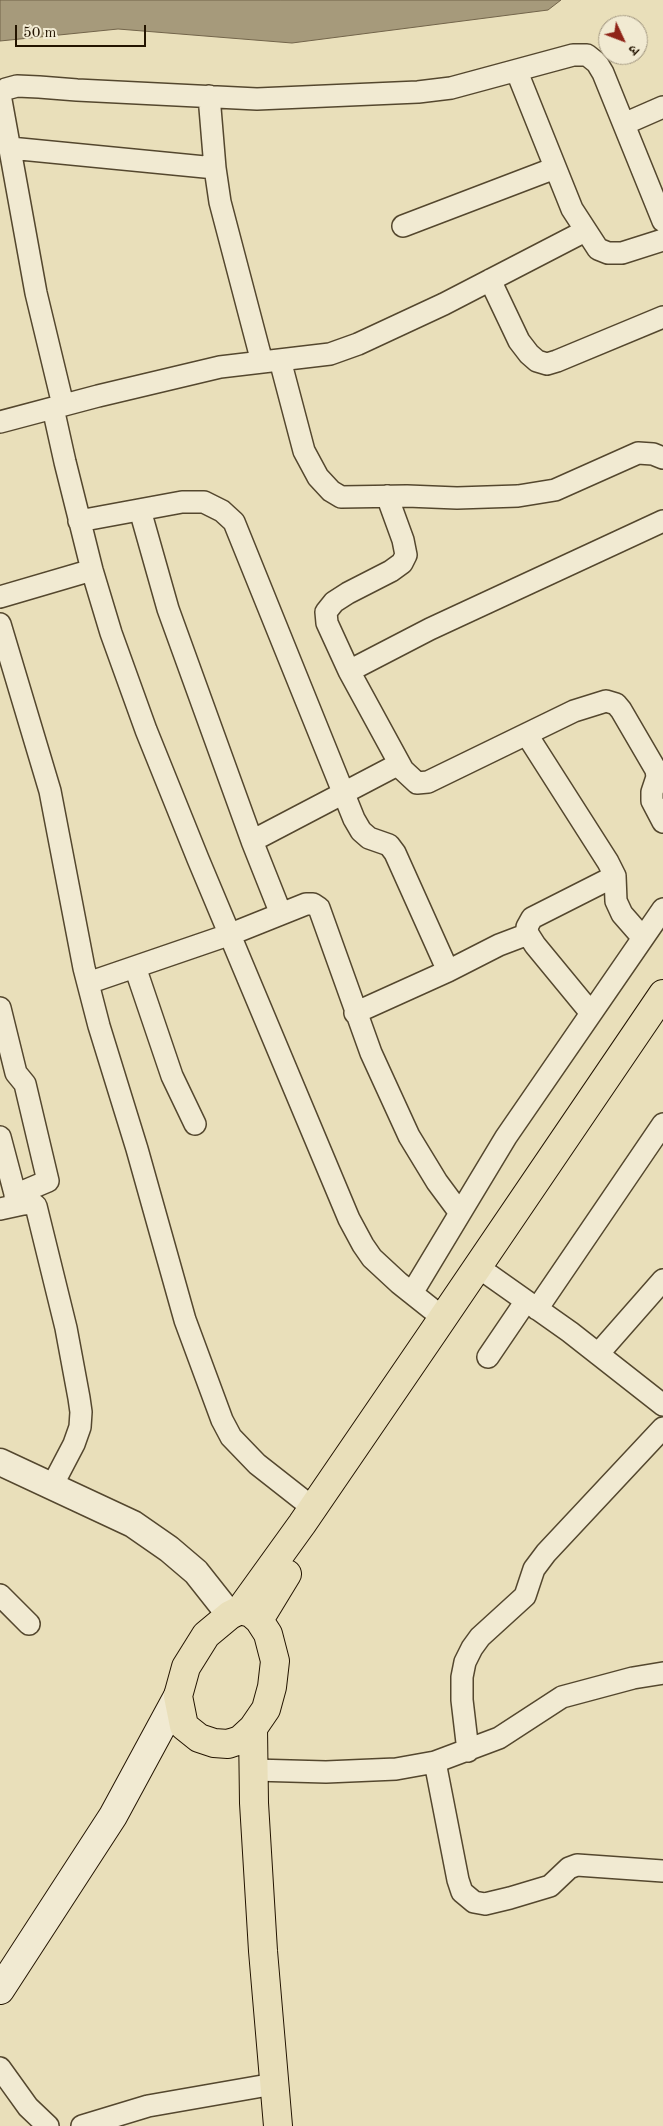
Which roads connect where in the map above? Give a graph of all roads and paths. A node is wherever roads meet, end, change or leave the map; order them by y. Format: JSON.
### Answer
{"nodes":[{"id":1,"x":517,"y":72,"type":"junction"},
{"id":2,"x":209,"y":96,"type":"junction"},
{"id":3,"x":663,"y":107,"type":"edge"},
{"id":4,"x":624,"y":124,"type":"junction"},
{"id":5,"x":10,"y":148,"type":"junction"},
{"id":6,"x":214,"y":168,"type":"junction"},
{"id":7,"x":556,"y":168,"type":"junction"},
{"id":8,"x":663,"y":221,"type":"edge"},
{"id":9,"x":403,"y":226,"type":"dead end"},
{"id":10,"x":585,"y":231,"type":"junction"},
{"id":11,"x":663,"y":240,"type":"edge"},
{"id":12,"x":490,"y":280,"type":"junction"},
{"id":13,"x":663,"y":317,"type":"edge"},
{"id":14,"x":271,"y":361,"type":"junction"},
{"id":15,"x":58,"y":407,"type":"junction"},
{"id":16,"x":0,"y":422,"type":"edge"},
{"id":17,"x":663,"y":458,"type":"edge"},
{"id":18,"x":387,"y":496,"type":"junction"},
{"id":19,"x":140,"y":510,"type":"junction"},
{"id":20,"x":79,"y":520,"type":"junction"},
{"id":21,"x":663,"y":521,"type":"edge"},
{"id":22,"x":92,"y":570,"type":"junction"},
{"id":23,"x":0,"y":597,"type":"edge"},
{"id":24,"x":0,"y":624,"type":"edge"},
{"id":25,"x":348,"y":670,"type":"junction"},
{"id":26,"x":527,"y":734,"type":"junction"},
{"id":27,"x":399,"y":764,"type":"junction"},
{"id":28,"x":342,"y":792,"type":"junction"},
{"id":29,"x":663,"y":822,"type":"edge"},
{"id":30,"x":252,"y":842,"type":"junction"},
{"id":31,"x":615,"y":876,"type":"junction"},
{"id":32,"x":663,"y":909,"type":"edge"},
{"id":33,"x":281,"y":914,"type":"junction"},
{"id":34,"x":231,"y":934,"type":"junction"},
{"id":35,"x":528,"y":934,"type":"junction"},
{"id":36,"x":643,"y":938,"type":"junction"},
{"id":37,"x":135,"y":967,"type":"junction"},
{"id":38,"x":448,"y":971,"type":"junction"},
{"id":39,"x":88,"y":983,"type":"junction"},
{"id":40,"x":663,"y":994,"type":"edge"},
{"id":41,"x":0,"y":1008,"type":"edge"},
{"id":42,"x":356,"y":1013,"type":"junction"},
{"id":43,"x":591,"y":1013,"type":"junction"},
{"id":44,"x":663,"y":1018,"type":"edge"},
{"id":45,"x":196,"y":1124,"type":"dead end"},
{"id":46,"x":662,"y":1128,"type":"edge"},
{"id":47,"x":0,"y":1137,"type":"edge"},
{"id":48,"x":11,"y":1203,"type":"edge"},
{"id":49,"x":460,"y":1213,"type":"junction"},
{"id":50,"x":484,"y":1271,"type":"junction"},
{"id":51,"x":663,"y":1280,"type":"edge"},
{"id":52,"x":412,"y":1293,"type":"junction"},
{"id":53,"x":532,"y":1305,"type":"junction"},
{"id":54,"x":444,"y":1318,"type":"junction"},
{"id":55,"x":598,"y":1354,"type":"junction"},
{"id":56,"x":488,"y":1357,"type":"dead end"},
{"id":57,"x":663,"y":1405,"type":"edge"},
{"id":58,"x":663,"y":1428,"type":"edge"},
{"id":59,"x":0,"y":1462,"type":"edge"},
{"id":60,"x":52,"y":1486,"type":"junction"},
{"id":61,"x":313,"y":1508,"type":"junction"},
{"id":62,"x":0,"y":1595,"type":"edge"},
{"id":63,"x":243,"y":1615,"type":"junction"},
{"id":64,"x":29,"y":1624,"type":"dead end"},
{"id":65,"x":663,"y":1673,"type":"edge"},
{"id":66,"x":178,"y":1696,"type":"junction"},
{"id":67,"x":253,"y":1728,"type":"junction"},
{"id":68,"x":468,"y":1751,"type":"junction"},
{"id":69,"x":435,"y":1762,"type":"junction"},
{"id":70,"x":254,"y":1770,"type":"junction"},
{"id":71,"x":663,"y":1871,"type":"edge"},
{"id":72,"x":0,"y":1990,"type":"edge"},
{"id":73,"x":0,"y":2068,"type":"edge"},
{"id":74,"x":274,"y":2084,"type":"junction"},
{"id":75,"x":48,"y":2126,"type":"edge"},
{"id":76,"x":82,"y":2126,"type":"edge"},
{"id":77,"x":278,"y":2126,"type":"edge"}],
"edges":[{"from":1,"to":2,"type":"street"},
{"from":1,"to":4,"type":"street"},
{"from":1,"to":7,"type":"street"},
{"from":2,"to":5,"type":"street"},
{"from":2,"to":6,"type":"street"},
{"from":3,"to":4,"type":"street"},
{"from":4,"to":8,"type":"street"},
{"from":5,"to":6,"type":"street"},
{"from":5,"to":15,"type":"street"},
{"from":6,"to":14,"type":"street"},
{"from":7,"to":9,"type":"street"},
{"from":7,"to":10,"type":"street"},
{"from":10,"to":11,"type":"street"},
{"from":10,"to":12,"type":"street"},
{"from":12,"to":13,"type":"street"},
{"from":12,"to":14,"type":"street"},
{"from":14,"to":15,"type":"street"},
{"from":14,"to":18,"type":"street"},
{"from":15,"to":16,"type":"street"},
{"from":15,"to":20,"type":"street"},
{"from":17,"to":18,"type":"street"},
{"from":18,"to":25,"type":"street"},
{"from":19,"to":20,"type":"street"},
{"from":19,"to":28,"type":"street"},
{"from":19,"to":30,"type":"street"},
{"from":20,"to":22,"type":"street"},
{"from":21,"to":25,"type":"street"},
{"from":22,"to":23,"type":"street"},
{"from":22,"to":34,"type":"street"},
{"from":24,"to":39,"type":"street"},
{"from":25,"to":27,"type":"street"},
{"from":26,"to":27,"type":"street"},
{"from":26,"to":29,"type":"street"},
{"from":26,"to":31,"type":"street"},
{"from":27,"to":28,"type":"street"},
{"from":28,"to":30,"type":"street"},
{"from":28,"to":38,"type":"street"},
{"from":30,"to":33,"type":"street"},
{"from":31,"to":35,"type":"street"},
{"from":31,"to":36,"type":"street"},
{"from":32,"to":36,"type":"street"},
{"from":33,"to":34,"type":"street"},
{"from":33,"to":42,"type":"street"},
{"from":34,"to":37,"type":"street"},
{"from":34,"to":52,"type":"street"},
{"from":35,"to":38,"type":"street"},
{"from":35,"to":43,"type":"street"},
{"from":36,"to":43,"type":"street"},
{"from":37,"to":39,"type":"street"},
{"from":37,"to":45,"type":"street"},
{"from":38,"to":42,"type":"street"},
{"from":39,"to":61,"type":"street"},
{"from":40,"to":50,"type":"main road"},
{"from":41,"to":48,"type":"street"},
{"from":42,"to":49,"type":"street"},
{"from":43,"to":49,"type":"street"},
{"from":44,"to":50,"type":"main road"},
{"from":46,"to":53,"type":"street"},
{"from":47,"to":48,"type":"street"},
{"from":48,"to":60,"type":"street"},
{"from":49,"to":52,"type":"street"},
{"from":50,"to":53,"type":"street"},
{"from":50,"to":54,"type":"main road"},
{"from":50,"to":63,"type":"main road"},
{"from":51,"to":55,"type":"street"},
{"from":52,"to":54,"type":"street"},
{"from":53,"to":55,"type":"street"},
{"from":53,"to":56,"type":"street"},
{"from":54,"to":61,"type":"main road"},
{"from":55,"to":57,"type":"street"},
{"from":58,"to":68,"type":"street"},
{"from":59,"to":60,"type":"street"},
{"from":60,"to":63,"type":"street"},
{"from":61,"to":63,"type":"main road"},
{"from":62,"to":64,"type":"street"},
{"from":63,"to":66,"type":"main road"},
{"from":63,"to":67,"type":"main road"},
{"from":65,"to":68,"type":"street"},
{"from":66,"to":67,"type":"main road"},
{"from":66,"to":72,"type":"main road"},
{"from":67,"to":70,"type":"main road"},
{"from":68,"to":69,"type":"street"},
{"from":69,"to":70,"type":"street"},
{"from":69,"to":71,"type":"street"},
{"from":70,"to":74,"type":"main road"},
{"from":73,"to":75,"type":"street"},
{"from":74,"to":76,"type":"street"},
{"from":74,"to":77,"type":"main road"}]}
